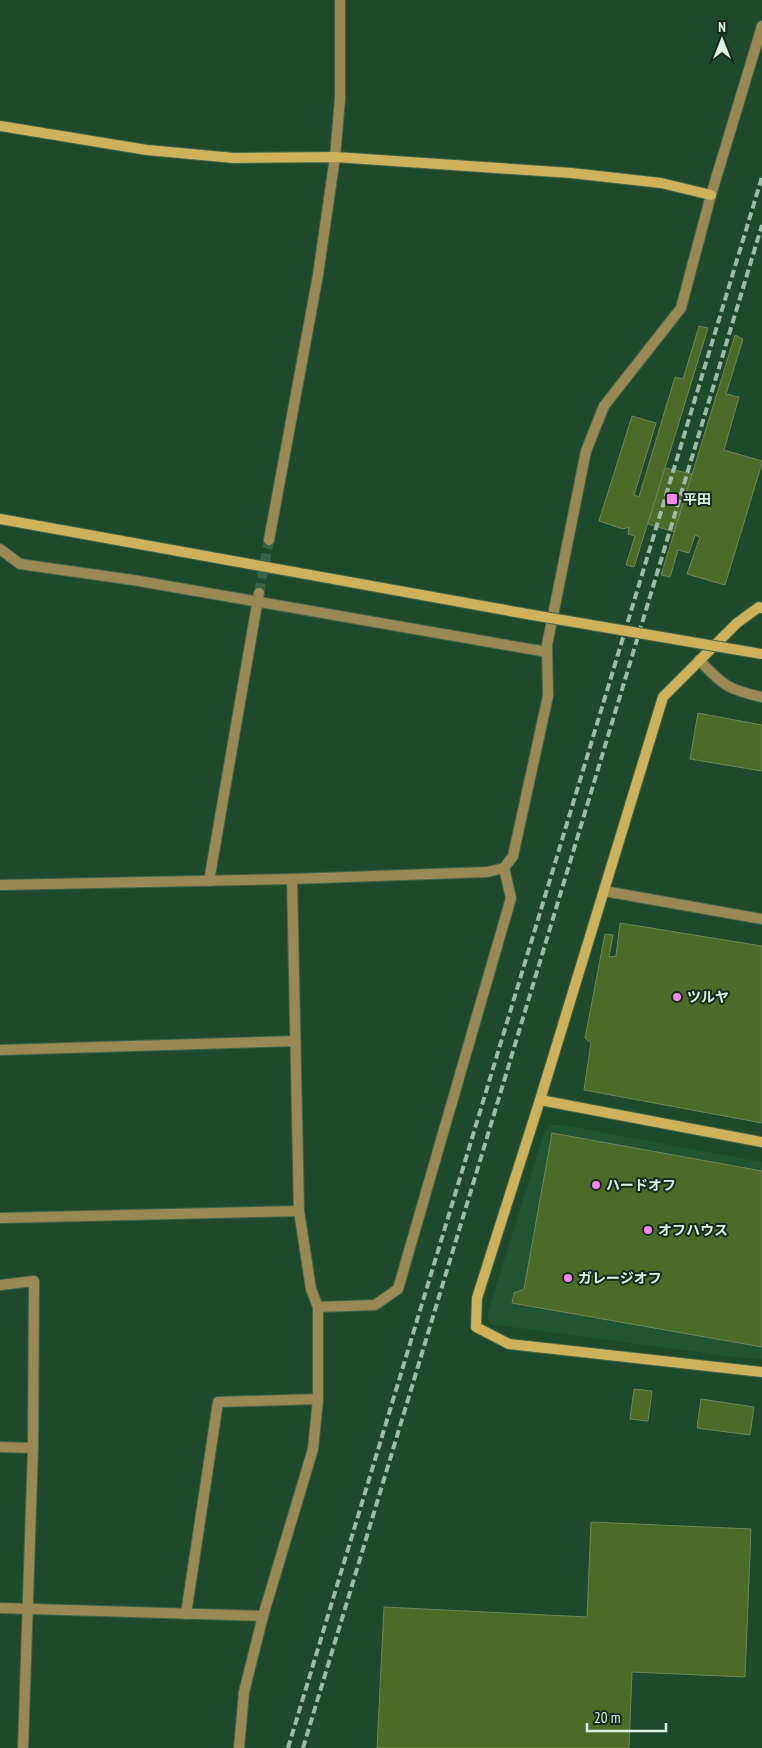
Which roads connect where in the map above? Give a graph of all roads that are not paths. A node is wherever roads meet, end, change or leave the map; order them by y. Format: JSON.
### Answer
{"nodes":[{"id":1,"x":340,"y":0,"type":"edge"},
{"id":2,"x":762,"y":26,"type":"edge"},
{"id":3,"x":0,"y":126,"type":"edge"},
{"id":4,"x":335,"y":157,"type":"junction"},
{"id":5,"x":711,"y":196,"type":"junction"},
{"id":6,"x":0,"y":519,"type":"edge"},
{"id":7,"x":269,"y":540,"type":"tunnel mouth"},
{"id":8,"x":0,"y":549,"type":"edge"},
{"id":9,"x":258,"y":597,"type":"junction"},
{"id":10,"x":762,"y":608,"type":"edge"},
{"id":11,"x":547,"y":652,"type":"junction"},
{"id":12,"x":762,"y":654,"type":"edge"},
{"id":13,"x":699,"y":660,"type":"junction"},
{"id":14,"x":762,"y":697,"type":"edge"},
{"id":15,"x":504,"y":868,"type":"junction"},
{"id":16,"x":292,"y":879,"type":"junction"},
{"id":17,"x":209,"y":881,"type":"junction"},
{"id":18,"x":0,"y":885,"type":"edge"},
{"id":19,"x":604,"y":891,"type":"junction"},
{"id":20,"x":762,"y":919,"type":"edge"},
{"id":21,"x":295,"y":1041,"type":"junction"},
{"id":22,"x":0,"y":1050,"type":"edge"},
{"id":23,"x":540,"y":1100,"type":"junction"},
{"id":24,"x":762,"y":1142,"type":"edge"},
{"id":25,"x":300,"y":1211,"type":"junction"},
{"id":26,"x":0,"y":1214,"type":"edge"},
{"id":27,"x":0,"y":1285,"type":"edge"},
{"id":28,"x":318,"y":1307,"type":"junction"},
{"id":29,"x":762,"y":1372,"type":"edge"},
{"id":30,"x":318,"y":1399,"type":"junction"},
{"id":31,"x":0,"y":1448,"type":"edge"},
{"id":32,"x":33,"y":1448,"type":"junction"},
{"id":33,"x":0,"y":1608,"type":"edge"},
{"id":34,"x":28,"y":1608,"type":"junction"},
{"id":35,"x":186,"y":1614,"type":"junction"},
{"id":36,"x":262,"y":1616,"type":"junction"},
{"id":37,"x":24,"y":1748,"type":"edge"},
{"id":38,"x":238,"y":1748,"type":"edge"}],
"edges":[{"from":1,"to":4,"type":"street"},
{"from":2,"to":5,"type":"street"},
{"from":3,"to":4,"type":"street"},
{"from":4,"to":5,"type":"street"},
{"from":4,"to":7,"type":"street"},
{"from":5,"to":11,"type":"street"},
{"from":6,"to":12,"type":"street","bridge":true},
{"from":8,"to":9,"type":"street"},
{"from":9,"to":11,"type":"street"},
{"from":9,"to":17,"type":"street"},
{"from":10,"to":13,"type":"street"},
{"from":11,"to":15,"type":"street"},
{"from":13,"to":14,"type":"street"},
{"from":13,"to":19,"type":"street"},
{"from":15,"to":16,"type":"street"},
{"from":15,"to":28,"type":"street"},
{"from":16,"to":17,"type":"street"},
{"from":16,"to":21,"type":"street"},
{"from":17,"to":18,"type":"street"},
{"from":19,"to":20,"type":"street"},
{"from":19,"to":23,"type":"street"},
{"from":21,"to":22,"type":"street"},
{"from":21,"to":25,"type":"street"},
{"from":23,"to":24,"type":"street"},
{"from":23,"to":29,"type":"street"},
{"from":25,"to":26,"type":"street"},
{"from":25,"to":28,"type":"street"},
{"from":27,"to":32,"type":"street"},
{"from":28,"to":30,"type":"street"},
{"from":30,"to":35,"type":"street"},
{"from":30,"to":36,"type":"street"},
{"from":31,"to":32,"type":"street"},
{"from":32,"to":34,"type":"street"},
{"from":33,"to":34,"type":"street"},
{"from":34,"to":35,"type":"street"},
{"from":34,"to":37,"type":"street"},
{"from":35,"to":36,"type":"street"},
{"from":36,"to":38,"type":"street"}]}
